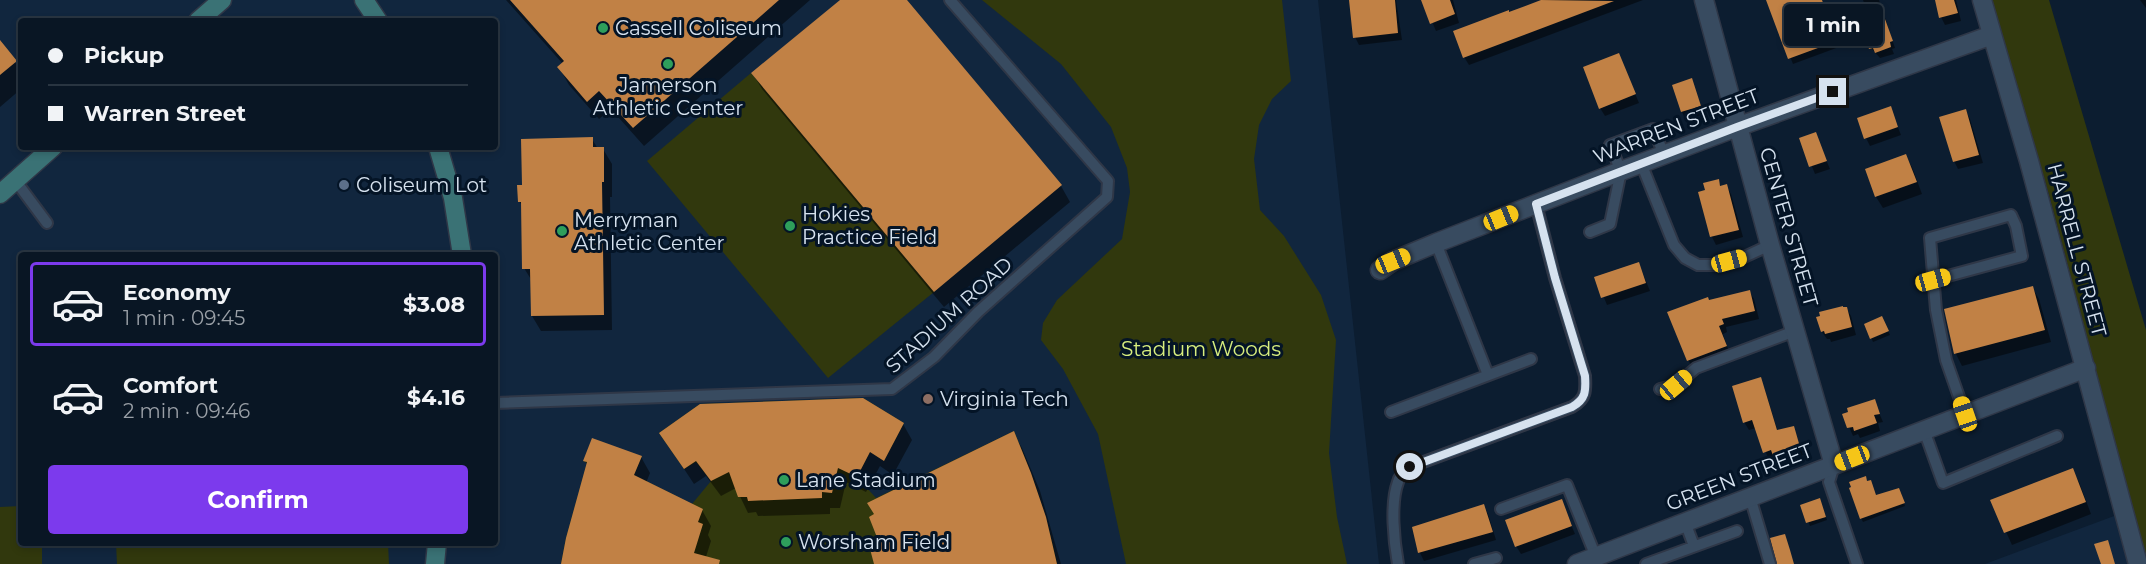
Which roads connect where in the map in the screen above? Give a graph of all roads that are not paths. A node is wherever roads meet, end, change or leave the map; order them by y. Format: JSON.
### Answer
{"nodes":[{"id":1,"x":222,"y":0,"type":"edge"},
{"id":2,"x":364,"y":0,"type":"edge"},
{"id":3,"x":950,"y":0,"type":"edge"},
{"id":4,"x":1704,"y":0,"type":"edge"},
{"id":5,"x":1982,"y":0,"type":"edge"},
{"id":6,"x":201,"y":18,"type":"edge"},
{"id":7,"x":376,"y":18,"type":"edge"},
{"id":8,"x":1992,"y":35,"type":"junction"},
{"id":9,"x":1737,"y":127,"type":"junction"},
{"id":10,"x":50,"y":150,"type":"edge"},
{"id":11,"x":439,"y":150,"type":"edge"},
{"id":12,"x":1664,"y":154,"type":"junction"},
{"id":13,"x":1641,"y":163,"type":"junction"},
{"id":14,"x":1621,"y":171,"type":"junction"},
{"id":15,"x":15,"y":180,"type":"junction"},
{"id":16,"x":0,"y":194,"type":"edge"},
{"id":17,"x":1536,"y":204,"type":"junction"},
{"id":18,"x":47,"y":223,"type":"dead end"},
{"id":19,"x":1590,"y":232,"type":"dead end"},
{"id":20,"x":1436,"y":243,"type":"junction"},
{"id":21,"x":1770,"y":245,"type":"junction"},
{"id":22,"x":462,"y":252,"type":"edge"},
{"id":23,"x":1380,"y":270,"type":"dead end"},
{"id":24,"x":1933,"y":280,"type":"junction"},
{"id":25,"x":1795,"y":331,"type":"junction"},
{"id":26,"x":1531,"y":359,"type":"dead end"},
{"id":27,"x":2086,"y":368,"type":"junction"},
{"id":28,"x":1488,"y":375,"type":"junction"},
{"id":29,"x":1660,"y":389,"type":"dead end"},
{"id":30,"x":498,"y":403,"type":"edge"},
{"id":31,"x":1391,"y":412,"type":"dead end"},
{"id":32,"x":1965,"y":414,"type":"junction"},
{"id":33,"x":1924,"y":430,"type":"junction"},
{"id":34,"x":2057,"y":436,"type":"dead end"},
{"id":35,"x":1834,"y":465,"type":"junction"},
{"id":36,"x":1750,"y":497,"type":"junction"},
{"id":37,"x":1501,"y":508,"type":"dead end"},
{"id":38,"x":1685,"y":522,"type":"junction"},
{"id":39,"x":1737,"y":531,"type":"dead end"},
{"id":40,"x":437,"y":546,"type":"edge"},
{"id":41,"x":1694,"y":546,"type":"junction"},
{"id":42,"x":1496,"y":558,"type":"dead end"},
{"id":43,"x":1583,"y":562,"type":"edge"},
{"id":44,"x":435,"y":564,"type":"edge"},
{"id":45,"x":1398,"y":564,"type":"edge"},
{"id":46,"x":1477,"y":564,"type":"edge"},
{"id":47,"x":1646,"y":564,"type":"edge"},
{"id":48,"x":1770,"y":564,"type":"edge"},
{"id":49,"x":1857,"y":564,"type":"edge"},
{"id":50,"x":2138,"y":564,"type":"edge"}],
"edges":[{"from":1,"to":6,"type":"main road"},
{"from":2,"to":7,"type":"main road"},
{"from":3,"to":30,"type":"lane","name":"STADIUM ROAD"},
{"from":4,"to":9,"type":"street","name":"CENTER STREET"},
{"from":5,"to":8,"type":"street","name":"HARRELL STREET"},
{"from":8,"to":9,"type":"street","name":"WARREN STREET"},
{"from":8,"to":27,"type":"street","name":"HARRELL STREET"},
{"from":9,"to":12,"type":"street","name":"WARREN STREET"},
{"from":9,"to":21,"type":"street","name":"CENTER STREET"},
{"from":10,"to":15,"type":"main road"},
{"from":11,"to":22,"type":"main road"},
{"from":12,"to":13,"type":"street","name":"WARREN STREET"},
{"from":12,"to":14,"type":"lane"},
{"from":13,"to":14,"type":"street","name":"WARREN STREET"},
{"from":13,"to":21,"type":"lane"},
{"from":14,"to":17,"type":"street","name":"WARREN STREET"},
{"from":14,"to":19,"type":"lane"},
{"from":15,"to":16,"type":"main road"},
{"from":15,"to":18,"type":"lane"},
{"from":17,"to":20,"type":"street","name":"WARREN STREET"},
{"from":17,"to":45,"type":"lane"},
{"from":20,"to":23,"type":"street","name":"WARREN STREET"},
{"from":20,"to":28,"type":"lane"},
{"from":21,"to":25,"type":"street","name":"CENTER STREET"},
{"from":24,"to":24,"type":"lane"},
{"from":24,"to":32,"type":"lane"},
{"from":25,"to":29,"type":"lane"},
{"from":25,"to":35,"type":"street","name":"CENTER STREET"},
{"from":26,"to":28,"type":"lane"},
{"from":27,"to":32,"type":"street","name":"GREEN STREET"},
{"from":27,"to":50,"type":"street","name":"HARRELL STREET"},
{"from":28,"to":31,"type":"lane"},
{"from":32,"to":33,"type":"street","name":"GREEN STREET"},
{"from":33,"to":34,"type":"lane"},
{"from":33,"to":35,"type":"street","name":"GREEN STREET"},
{"from":35,"to":36,"type":"street","name":"GREEN STREET"},
{"from":35,"to":49,"type":"lane"},
{"from":36,"to":38,"type":"street","name":"GREEN STREET"},
{"from":36,"to":48,"type":"lane"},
{"from":37,"to":43,"type":"lane"},
{"from":38,"to":41,"type":"lane"},
{"from":38,"to":43,"type":"street","name":"GREEN STREET"},
{"from":39,"to":41,"type":"lane"},
{"from":40,"to":44,"type":"main road"},
{"from":41,"to":47,"type":"lane"},
{"from":42,"to":46,"type":"lane"}]}
